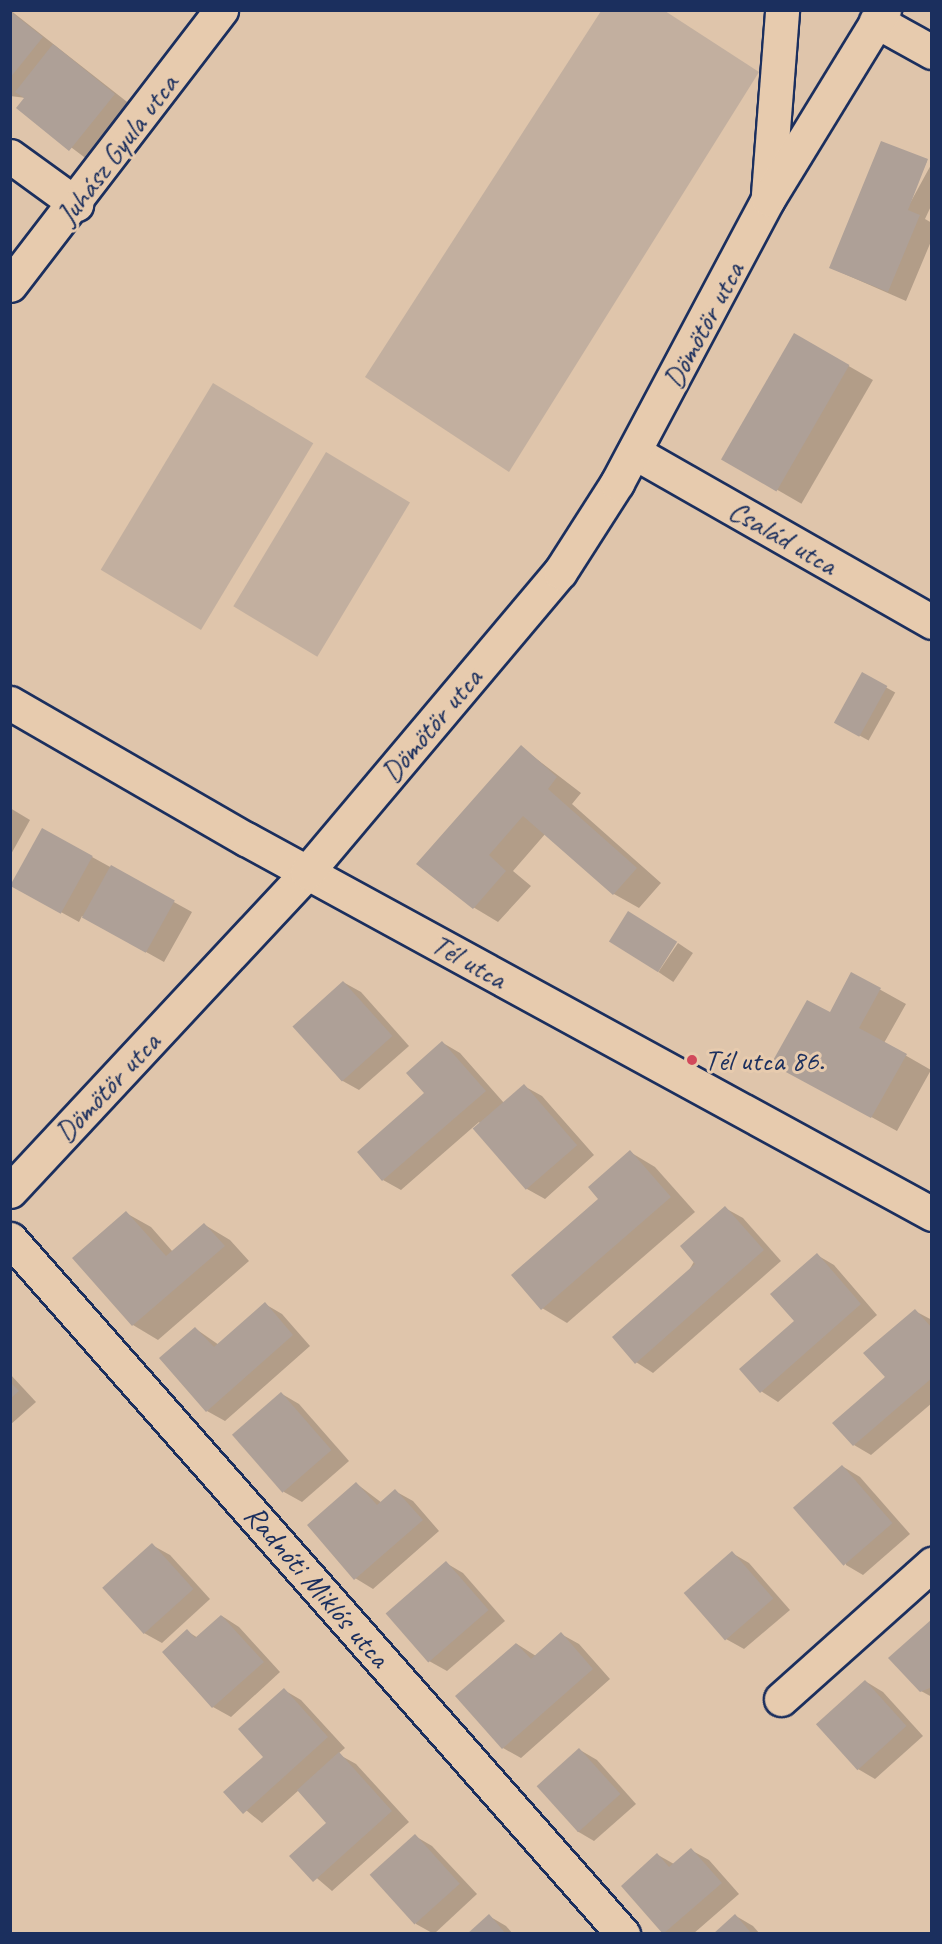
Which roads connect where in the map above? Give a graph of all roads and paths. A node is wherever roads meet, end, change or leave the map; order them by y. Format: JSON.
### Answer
{"nodes":[{"id":1,"x":221,"y":10,"type":"edge"},
{"id":2,"x":782,"y":10,"type":"edge"},
{"id":3,"x":880,"y":16,"type":"edge"},
{"id":4,"x":932,"y":52,"type":"edge"},
{"id":5,"x":10,"y":156,"type":"edge"},
{"id":6,"x":768,"y":199,"type":"junction"},
{"id":7,"x":76,"y":204,"type":"junction"},
{"id":8,"x":10,"y":285,"type":"edge"},
{"id":9,"x":634,"y":452,"type":"junction"},
{"id":10,"x":932,"y":622,"type":"edge"},
{"id":11,"x":10,"y":703,"type":"edge"},
{"id":12,"x":307,"y":872,"type":"junction"},
{"id":13,"x":10,"y":1191,"type":"edge"},
{"id":14,"x":932,"y":1214,"type":"edge"},
{"id":15,"x":10,"y":1239,"type":"edge"},
{"id":16,"x":932,"y":1564,"type":"edge"},
{"id":17,"x":781,"y":1700,"type":"dead end"},
{"id":18,"x":623,"y":1934,"type":"edge"}],
"edges":[{"from":1,"to":7,"type":"street","name":"Juhász Gyula utca"},
{"from":2,"to":6,"type":"street","name":"Dömötör utca"},
{"from":3,"to":4,"type":"street"},
{"from":3,"to":6,"type":"street","name":"Dömötör utca"},
{"from":5,"to":7,"type":"street"},
{"from":6,"to":9,"type":"street","name":"Dömötör utca"},
{"from":7,"to":8,"type":"street","name":"Juhász Gyula utca"},
{"from":9,"to":10,"type":"street","name":"Család utca"},
{"from":9,"to":12,"type":"street","name":"Dömötör utca"},
{"from":11,"to":12,"type":"street","name":"Tél utca"},
{"from":12,"to":13,"type":"street","name":"Dömötör utca"},
{"from":12,"to":14,"type":"street","name":"Tél utca"},
{"from":15,"to":18,"type":"street","name":"Radnóti Miklós utca"},
{"from":16,"to":17,"type":"street"}]}
